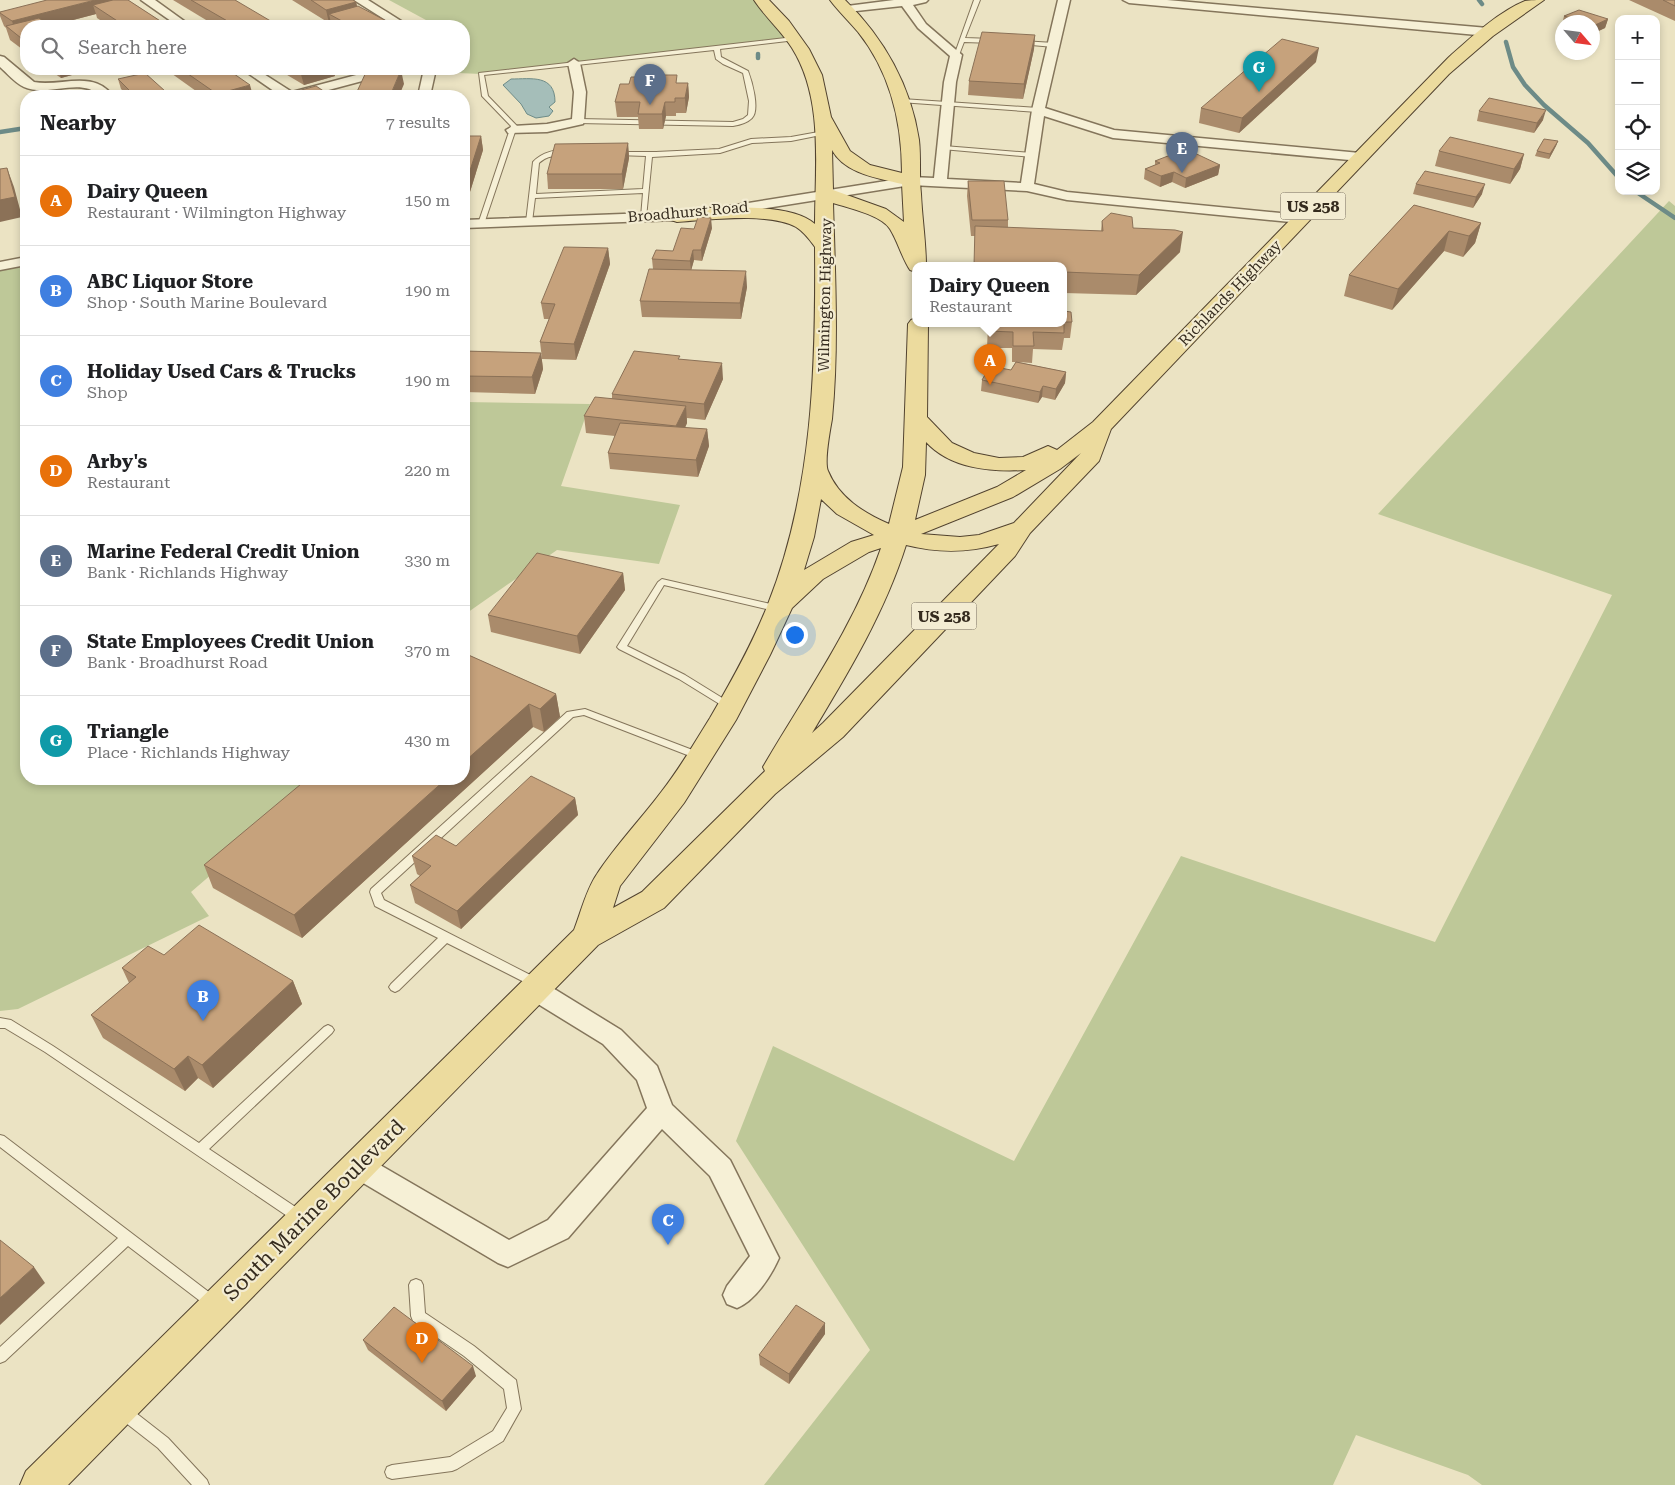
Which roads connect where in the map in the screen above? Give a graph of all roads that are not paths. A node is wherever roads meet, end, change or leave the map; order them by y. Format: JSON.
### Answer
{"nodes":[{"id":1,"x":147,"y":0,"type":"edge"},
{"id":2,"x":360,"y":0,"type":"edge"},
{"id":3,"x":761,"y":0,"type":"edge"},
{"id":4,"x":922,"y":0,"type":"edge"},
{"id":5,"x":977,"y":0,"type":"edge"},
{"id":6,"x":1064,"y":0,"type":"edge"},
{"id":7,"x":1129,"y":0,"type":"edge"},
{"id":8,"x":1303,"y":0,"type":"edge"},
{"id":9,"x":1537,"y":0,"type":"edge"},
{"id":10,"x":905,"y":2,"type":"junction"},
{"id":11,"x":842,"y":5,"type":"edge"},
{"id":12,"x":1314,"y":17,"type":"junction"},
{"id":13,"x":177,"y":20,"type":"edge"},
{"id":14,"x":393,"y":20,"type":"edge"},
{"id":15,"x":1488,"y":32,"type":"junction"},
{"id":16,"x":794,"y":39,"type":"junction"},
{"id":17,"x":962,"y":40,"type":"junction"},
{"id":18,"x":998,"y":42,"type":"edge"},
{"id":19,"x":1017,"y":43,"type":"edge"},
{"id":20,"x":1054,"y":45,"type":"junction"},
{"id":21,"x":717,"y":47,"type":"junction"},
{"id":22,"x":956,"y":55,"type":"junction"},
{"id":23,"x":0,"y":60,"type":"edge"},
{"id":24,"x":574,"y":63,"type":"junction"},
{"id":25,"x":257,"y":75,"type":"edge"},
{"id":26,"x":370,"y":75,"type":"edge"},
{"id":27,"x":429,"y":75,"type":"edge"},
{"id":28,"x":103,"y":90,"type":"edge"},
{"id":29,"x":280,"y":90,"type":"edge"},
{"id":30,"x":315,"y":90,"type":"edge"},
{"id":31,"x":425,"y":90,"type":"edge"},
{"id":32,"x":902,"y":101,"type":"junction"},
{"id":33,"x":948,"y":103,"type":"junction"},
{"id":34,"x":1038,"y":110,"type":"junction"},
{"id":35,"x":823,"y":115,"type":"junction"},
{"id":36,"x":578,"y":121,"type":"junction"},
{"id":37,"x":513,"y":130,"type":"junction"},
{"id":38,"x":824,"y":133,"type":"junction"},
{"id":39,"x":944,"y":148,"type":"junction"},
{"id":40,"x":570,"y":153,"type":"edge"},
{"id":41,"x":609,"y":153,"type":"edge"},
{"id":42,"x":657,"y":154,"type":"junction"},
{"id":43,"x":1032,"y":155,"type":"junction"},
{"id":44,"x":1360,"y":157,"type":"junction"},
{"id":45,"x":911,"y":181,"type":"junction"},
{"id":46,"x":940,"y":183,"type":"junction"},
{"id":47,"x":1027,"y":187,"type":"junction"},
{"id":48,"x":646,"y":191,"type":"junction"},
{"id":49,"x":826,"y":194,"type":"junction"},
{"id":50,"x":532,"y":196,"type":"junction"},
{"id":51,"x":677,"y":216,"type":"junction"},
{"id":52,"x":644,"y":217,"type":"junction"},
{"id":53,"x":1301,"y":219,"type":"junction"},
{"id":54,"x":529,"y":222,"type":"junction"},
{"id":55,"x":470,"y":224,"type":"edge"},
{"id":56,"x":480,"y":224,"type":"junction"},
{"id":57,"x":826,"y":247,"type":"junction"},
{"id":58,"x":20,"y":262,"type":"edge"},
{"id":59,"x":915,"y":262,"type":"edge"},
{"id":60,"x":917,"y":262,"type":"edge"},
{"id":61,"x":0,"y":266,"type":"edge"},
{"id":62,"x":918,"y":327,"type":"edge"},
{"id":63,"x":917,"y":419,"type":"junction"},
{"id":64,"x":1101,"y":427,"type":"junction"},
{"id":65,"x":815,"y":469,"type":"junction"},
{"id":66,"x":1022,"y":528,"type":"junction"},
{"id":67,"x":898,"y":535,"type":"junction"},
{"id":68,"x":780,"y":606,"type":"junction"},
{"id":69,"x":729,"y":706,"type":"junction"},
{"id":70,"x":699,"y":756,"type":"junction"},
{"id":71,"x":765,"y":787,"type":"junction"},
{"id":72,"x":587,"y":936,"type":"junction"},
{"id":73,"x":446,"y":937,"type":"junction"},
{"id":74,"x":395,"y":987,"type":"dead end"},
{"id":75,"x":536,"y":987,"type":"junction"},
{"id":76,"x":0,"y":1023,"type":"edge"},
{"id":77,"x":328,"y":1030,"type":"dead end"},
{"id":78,"x":662,"y":1111,"type":"junction"},
{"id":79,"x":0,"y":1140,"type":"edge"},
{"id":80,"x":200,"y":1150,"type":"junction"},
{"id":81,"x":358,"y":1166,"type":"junction"},
{"id":82,"x":304,"y":1220,"type":"junction"},
{"id":83,"x":128,"y":1237,"type":"junction"},
{"id":84,"x":416,"y":1284,"type":"dead end"},
{"id":85,"x":737,"y":1295,"type":"dead end"},
{"id":86,"x":218,"y":1307,"type":"junction"},
{"id":87,"x":2,"y":1350,"type":"edge"},
{"id":88,"x":117,"y":1408,"type":"junction"},
{"id":89,"x":392,"y":1472,"type":"dead end"},
{"id":90,"x":40,"y":1485,"type":"edge"},
{"id":91,"x":202,"y":1485,"type":"edge"}],
"edges":[{"from":1,"to":13,"type":"street"},
{"from":2,"to":14,"type":"street"},
{"from":3,"to":16,"type":"main road","name":"Wilmington Highway"},
{"from":4,"to":10,"type":"street"},
{"from":5,"to":17,"type":"lane"},
{"from":6,"to":20,"type":"street"},
{"from":7,"to":12,"type":"street"},
{"from":8,"to":12,"type":"street"},
{"from":9,"to":15,"type":"main road","name":"Richlands Highway","number":"US 258"},
{"from":10,"to":11,"type":"street"},
{"from":10,"to":22,"type":"street"},
{"from":11,"to":32,"type":"main road"},
{"from":12,"to":15,"type":"street"},
{"from":15,"to":44,"type":"main road","name":"Richlands Highway","number":"US 258"},
{"from":16,"to":21,"type":"lane"},
{"from":16,"to":35,"type":"main road","name":"Wilmington Highway"},
{"from":17,"to":18,"type":"lane"},
{"from":17,"to":22,"type":"lane"},
{"from":19,"to":20,"type":"lane"},
{"from":20,"to":34,"type":"street"},
{"from":21,"to":24,"type":"lane"},
{"from":21,"to":36,"type":"lane"},
{"from":22,"to":33,"type":"street"},
{"from":23,"to":28,"type":"street"},
{"from":24,"to":36,"type":"street"},
{"from":24,"to":37,"type":"lane"},
{"from":25,"to":29,"type":"street"},
{"from":26,"to":30,"type":"street"},
{"from":27,"to":31,"type":"street"},
{"from":32,"to":33,"type":"lane"},
{"from":32,"to":45,"type":"main road"},
{"from":33,"to":34,"type":"lane"},
{"from":33,"to":39,"type":"street"},
{"from":34,"to":43,"type":"street"},
{"from":34,"to":44,"type":"street"},
{"from":35,"to":38,"type":"main road","name":"Wilmington Highway"},
{"from":35,"to":45,"type":"main road"},
{"from":36,"to":37,"type":"street"},
{"from":37,"to":56,"type":"lane"},
{"from":38,"to":42,"type":"lane"},
{"from":38,"to":49,"type":"main road","name":"Wilmington Highway"},
{"from":39,"to":43,"type":"lane"},
{"from":39,"to":46,"type":"street"},
{"from":40,"to":50,"type":"lane"},
{"from":41,"to":42,"type":"lane"},
{"from":42,"to":48,"type":"lane"},
{"from":43,"to":47,"type":"street"},
{"from":44,"to":53,"type":"main road","name":"Richlands Highway","number":"US 258"},
{"from":45,"to":46,"type":"street","name":"Broadhurst Road"},
{"from":45,"to":49,"type":"street","name":"Broadhurst Road"},
{"from":45,"to":60,"type":"main road"},
{"from":46,"to":47,"type":"street","name":"Broadhurst Road"},
{"from":47,"to":53,"type":"street","name":"Broadhurst Road"},
{"from":48,"to":50,"type":"lane"},
{"from":48,"to":52,"type":"lane"},
{"from":49,"to":51,"type":"street","name":"Broadhurst Road"},
{"from":49,"to":57,"type":"main road","name":"Wilmington Highway"},
{"from":49,"to":59,"type":"main road"},
{"from":50,"to":54,"type":"lane"},
{"from":51,"to":52,"type":"street","name":"Broadhurst Road"},
{"from":51,"to":57,"type":"main road"},
{"from":52,"to":54,"type":"street","name":"Broadhurst Road"},
{"from":53,"to":64,"type":"main road","name":"Richlands Highway","number":"US 258"},
{"from":54,"to":56,"type":"street","name":"Broadhurst Road"},
{"from":55,"to":56,"type":"street","name":"Broadhurst Road"},
{"from":57,"to":65,"type":"main road","name":"Wilmington Highway"},
{"from":58,"to":61,"type":"street"},
{"from":62,"to":63,"type":"main road"},
{"from":63,"to":64,"type":"main road"},
{"from":63,"to":67,"type":"main road"},
{"from":64,"to":66,"type":"main road","name":"Richlands Highway","number":"US 258"},
{"from":64,"to":67,"type":"main road","name":"Richlands Highway","number":"US 258"},
{"from":65,"to":67,"type":"main road"},
{"from":65,"to":68,"type":"main road","name":"Wilmington Highway"},
{"from":66,"to":67,"type":"main road"},
{"from":66,"to":71,"type":"main road","name":"Richlands Highway","number":"US 258"},
{"from":67,"to":68,"type":"main road","name":"Richlands Highway","number":"US 258"},
{"from":67,"to":71,"type":"main road"},
{"from":68,"to":69,"type":"main road","name":"South Marine Boulevard"},
{"from":68,"to":69,"type":"lane"},
{"from":69,"to":70,"type":"main road","name":"South Marine Boulevard"},
{"from":70,"to":72,"type":"main road","name":"South Marine Boulevard"},
{"from":70,"to":73,"type":"lane"},
{"from":71,"to":72,"type":"main road","name":"South Marine Boulevard"},
{"from":72,"to":75,"type":"main road","name":"South Marine Boulevard"},
{"from":73,"to":74,"type":"lane"},
{"from":73,"to":75,"type":"lane"},
{"from":75,"to":78,"type":"street"},
{"from":75,"to":81,"type":"main road","name":"South Marine Boulevard"},
{"from":76,"to":80,"type":"lane"},
{"from":77,"to":80,"type":"lane"},
{"from":78,"to":81,"type":"street"},
{"from":78,"to":85,"type":"street"},
{"from":79,"to":83,"type":"lane"},
{"from":80,"to":82,"type":"lane"},
{"from":81,"to":82,"type":"main road","name":"South Marine Boulevard"},
{"from":82,"to":86,"type":"main road","name":"South Marine Boulevard"},
{"from":83,"to":86,"type":"lane"},
{"from":83,"to":87,"type":"lane"},
{"from":84,"to":89,"type":"lane"},
{"from":86,"to":88,"type":"main road","name":"South Marine Boulevard"},
{"from":88,"to":90,"type":"main road","name":"South Marine Boulevard"},
{"from":88,"to":91,"type":"lane"}]}
